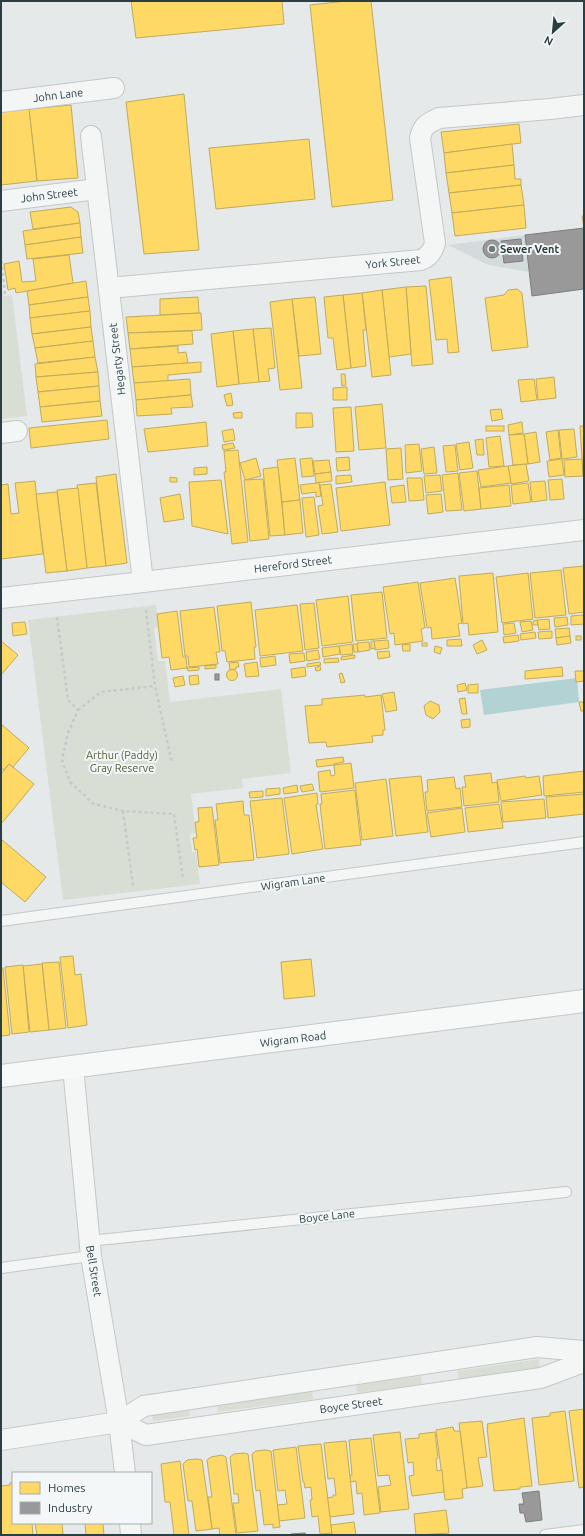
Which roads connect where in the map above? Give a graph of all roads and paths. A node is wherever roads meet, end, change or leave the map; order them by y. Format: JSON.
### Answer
{"nodes":[{"id":1,"x":114,"y":88,"type":"dead end"},
{"id":2,"x":1,"y":102,"type":"edge"},
{"id":3,"x":584,"y":105,"type":"edge"},
{"id":4,"x":91,"y":136,"type":"dead end"},
{"id":5,"x":97,"y":189,"type":"junction"},
{"id":6,"x":1,"y":201,"type":"edge"},
{"id":7,"x":1,"y":256,"type":"edge"},
{"id":8,"x":109,"y":288,"type":"junction"},
{"id":9,"x":1,"y":294,"type":"edge"},
{"id":10,"x":584,"y":530,"type":"edge"},
{"id":11,"x":143,"y":582,"type":"junction"},
{"id":12,"x":1,"y":598,"type":"edge"},
{"id":13,"x":146,"y":610,"type":"dead end"},
{"id":14,"x":57,"y":617,"type":"dead end"},
{"id":15,"x":155,"y":686,"type":"junction"},
{"id":16,"x":78,"y":710,"type":"junction"},
{"id":17,"x":172,"y":763,"type":"dead end"},
{"id":18,"x":123,"y":811,"type":"junction"},
{"id":19,"x":584,"y":842,"type":"edge"},
{"id":20,"x":133,"y":887,"type":"dead end"},
{"id":21,"x":186,"y":897,"type":"junction"},
{"id":22,"x":1,"y":921,"type":"edge"},
{"id":23,"x":584,"y":1001,"type":"edge"},
{"id":24,"x":73,"y":1067,"type":"junction"},
{"id":25,"x":1,"y":1076,"type":"edge"},
{"id":26,"x":566,"y":1192,"type":"dead end"},
{"id":27,"x":90,"y":1248,"type":"junction"},
{"id":28,"x":1,"y":1268,"type":"edge"},
{"id":29,"x":584,"y":1351,"type":"edge"},
{"id":30,"x":584,"y":1362,"type":"edge"},
{"id":31,"x":119,"y":1422,"type":"junction"},
{"id":32,"x":1,"y":1440,"type":"edge"},
{"id":33,"x":124,"y":1472,"type":"edge"},
{"id":34,"x":130,"y":1524,"type":"edge"},
{"id":35,"x":584,"y":1530,"type":"edge"},
{"id":36,"x":131,"y":1535,"type":"edge"},
{"id":37,"x":545,"y":1535,"type":"edge"}],
"edges":[{"from":1,"to":2,"type":"street","name":"John Lane"},
{"from":3,"to":8,"type":"street","name":"York Street"},
{"from":4,"to":5,"type":"street","name":"Hegarty Street"},
{"from":5,"to":6,"type":"street","name":"John Street"},
{"from":5,"to":8,"type":"street","name":"Hegarty Street"},
{"from":7,"to":9,"type":"path"},
{"from":8,"to":11,"type":"street","name":"Hegarty Street"},
{"from":10,"to":11,"type":"street","name":"Hereford Street"},
{"from":11,"to":12,"type":"street","name":"Hereford Street"},
{"from":13,"to":15,"type":"path"},
{"from":14,"to":16,"type":"path"},
{"from":15,"to":16,"type":"path"},
{"from":15,"to":17,"type":"path"},
{"from":16,"to":18,"type":"path"},
{"from":18,"to":20,"type":"path"},
{"from":18,"to":21,"type":"path"},
{"from":19,"to":21,"type":"lane","name":"Wigram Lane"},
{"from":21,"to":22,"type":"lane","name":"Wigram Lane"},
{"from":23,"to":24,"type":"street","name":"Wigram Road"},
{"from":24,"to":25,"type":"street","name":"Wigram Road"},
{"from":24,"to":27,"type":"street","name":"Bell Street"},
{"from":26,"to":27,"type":"lane","name":"Boyce Lane"},
{"from":27,"to":28,"type":"lane","name":"Boyce Lane"},
{"from":27,"to":31,"type":"street","name":"Bell Street"},
{"from":29,"to":31,"type":"street"},
{"from":30,"to":31,"type":"street","name":"Boyce Street"},
{"from":31,"to":32,"type":"street"},
{"from":31,"to":33,"type":"street","name":"Bell Street"},
{"from":34,"to":36,"type":"street"},
{"from":35,"to":37,"type":"lane"}]}
